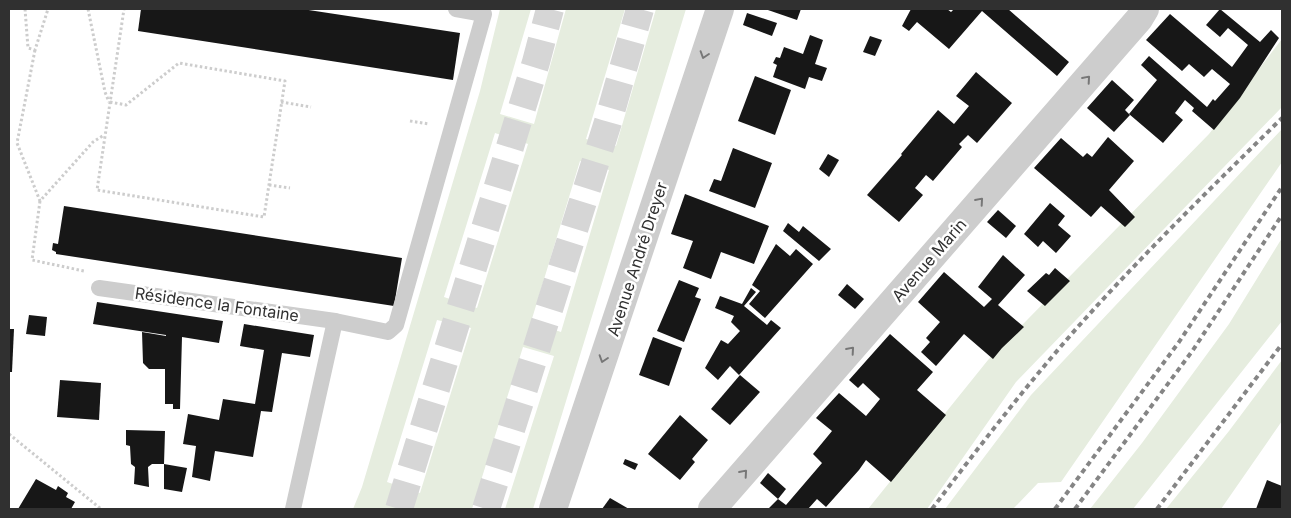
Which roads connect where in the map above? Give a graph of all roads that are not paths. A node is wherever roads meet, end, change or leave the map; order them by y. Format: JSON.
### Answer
{"nodes":[{"id":1,"x":456,"y":9,"type":"edge"},
{"id":2,"x":720,"y":9,"type":"edge"},
{"id":3,"x":1146,"y":9,"type":"edge"},
{"id":4,"x":100,"y":288,"type":"road end"},
{"id":5,"x":335,"y":320,"type":"junction"},
{"id":6,"x":293,"y":509,"type":"edge"},
{"id":7,"x":553,"y":509,"type":"edge"},
{"id":8,"x":712,"y":509,"type":"edge"}],
"edges":[{"from":1,"to":5,"type":"lane","name":"Résidence la Fontaine"},
{"from":2,"to":7,"type":"street","name":"Avenue André Dreyer","one_way":true},
{"from":8,"to":3,"type":"street","name":"Avenue Marin","one_way":true},
{"from":4,"to":5,"type":"lane","name":"Résidence la Fontaine"},
{"from":5,"to":6,"type":"lane"}]}
